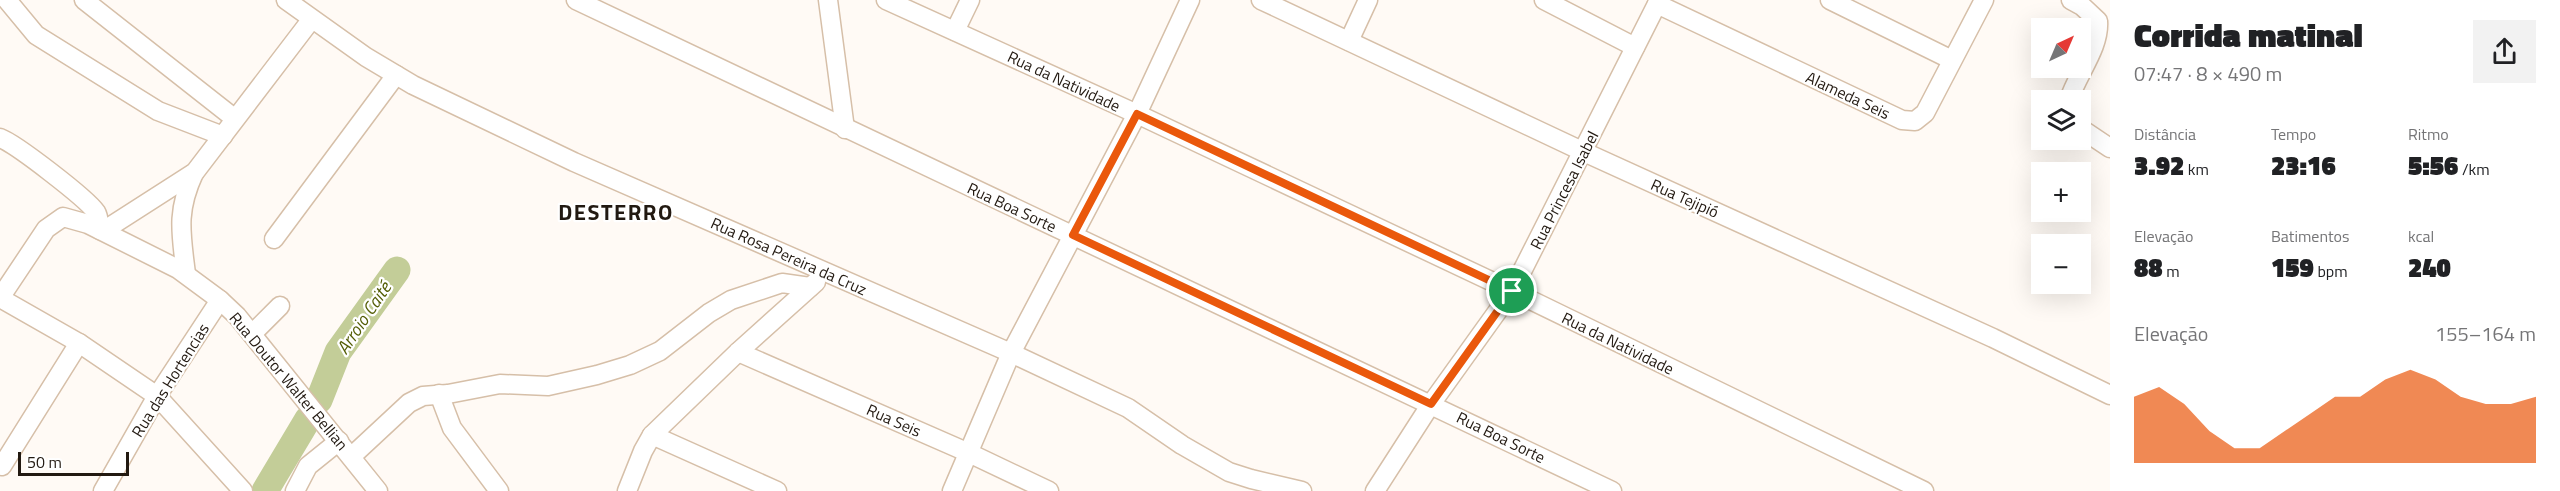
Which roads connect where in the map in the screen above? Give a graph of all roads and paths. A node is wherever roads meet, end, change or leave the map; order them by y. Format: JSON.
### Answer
{"nodes":[{"id":1,"x":7,"y":0,"type":"edge"},
{"id":2,"x":84,"y":0,"type":"edge"},
{"id":3,"x":286,"y":0,"type":"edge"},
{"id":4,"x":576,"y":0,"type":"edge"},
{"id":5,"x":828,"y":0,"type":"edge"},
{"id":6,"x":886,"y":0,"type":"edge"},
{"id":7,"x":970,"y":0,"type":"edge"},
{"id":8,"x":1190,"y":0,"type":"edge"},
{"id":9,"x":1261,"y":0,"type":"edge"},
{"id":10,"x":1368,"y":0,"type":"edge"},
{"id":11,"x":1544,"y":0,"type":"edge"},
{"id":12,"x":1830,"y":0,"type":"edge"},
{"id":13,"x":1984,"y":0,"type":"edge"},
{"id":14,"x":2071,"y":0,"type":"edge"},
{"id":15,"x":1658,"y":2,"type":"edge"},
{"id":16,"x":311,"y":20,"type":"junction"},
{"id":17,"x":955,"y":31,"type":"junction"},
{"id":18,"x":1349,"y":41,"type":"junction"},
{"id":19,"x":1635,"y":47,"type":"junction"},
{"id":20,"x":1952,"y":60,"type":"junction"},
{"id":21,"x":396,"y":75,"type":"junction"},
{"id":22,"x":2073,"y":90,"type":"edge"},
{"id":23,"x":1137,"y":114,"type":"junction"},
{"id":24,"x":234,"y":118,"type":"junction"},
{"id":25,"x":845,"y":129,"type":"junction"},
{"id":26,"x":2091,"y":135,"type":"edge"},
{"id":27,"x":223,"y":136,"type":"junction"},
{"id":28,"x":0,"y":138,"type":"edge"},
{"id":29,"x":2110,"y":148,"type":"edge"},
{"id":30,"x":1584,"y":152,"type":"junction"},
{"id":31,"x":195,"y":172,"type":"junction"},
{"id":32,"x":101,"y":231,"type":"junction"},
{"id":33,"x":1073,"y":235,"type":"junction"},
{"id":34,"x":274,"y":239,"type":"dead end"},
{"id":35,"x":828,"y":273,"type":"junction"},
{"id":36,"x":186,"y":274,"type":"junction"},
{"id":37,"x":810,"y":287,"type":"junction"},
{"id":38,"x":1512,"y":291,"type":"junction"},
{"id":39,"x":0,"y":298,"type":"edge"},
{"id":40,"x":220,"y":300,"type":"junction"},
{"id":41,"x":280,"y":306,"type":"dead end"},
{"id":42,"x":252,"y":334,"type":"junction"},
{"id":43,"x":79,"y":344,"type":"junction"},
{"id":44,"x":738,"y":352,"type":"junction"},
{"id":45,"x":1011,"y":353,"type":"junction"},
{"id":46,"x":439,"y":394,"type":"junction"},
{"id":47,"x":2110,"y":394,"type":"edge"},
{"id":48,"x":157,"y":396,"type":"junction"},
{"id":49,"x":1431,"y":404,"type":"junction"},
{"id":50,"x":652,"y":435,"type":"junction"},
{"id":51,"x":339,"y":441,"type":"junction"},
{"id":52,"x":969,"y":453,"type":"junction"},
{"id":53,"x":352,"y":456,"type":"junction"},
{"id":54,"x":2,"y":466,"type":"dead end"},
{"id":55,"x":103,"y":491,"type":"edge"},
{"id":56,"x":243,"y":491,"type":"edge"},
{"id":57,"x":295,"y":491,"type":"edge"},
{"id":58,"x":378,"y":491,"type":"edge"},
{"id":59,"x":499,"y":491,"type":"edge"},
{"id":60,"x":627,"y":491,"type":"edge"},
{"id":61,"x":777,"y":491,"type":"edge"},
{"id":62,"x":952,"y":491,"type":"edge"},
{"id":63,"x":1049,"y":491,"type":"edge"},
{"id":64,"x":1302,"y":491,"type":"edge"},
{"id":65,"x":1376,"y":491,"type":"edge"},
{"id":66,"x":1612,"y":491,"type":"edge"},
{"id":67,"x":1924,"y":491,"type":"edge"}],
"edges":[{"from":1,"to":27,"type":"street"},
{"from":2,"to":24,"type":"street"},
{"from":3,"to":16,"type":"street","name":"Rua Rosa Pereira da Cruz"},
{"from":4,"to":25,"type":"street","name":"Rua Boa Sorte"},
{"from":5,"to":25,"type":"street"},
{"from":6,"to":17,"type":"street","name":"Rua da Natividade"},
{"from":7,"to":17,"type":"street"},
{"from":8,"to":23,"type":"street"},
{"from":9,"to":18,"type":"street","name":"Rua Tejipió"},
{"from":10,"to":18,"type":"street"},
{"from":11,"to":19,"type":"street"},
{"from":12,"to":20,"type":"street"},
{"from":13,"to":20,"type":"street","name":"Alameda Seis"},
{"from":14,"to":22,"type":"street"},
{"from":15,"to":19,"type":"street","name":"Rua Princesa Isabel"},
{"from":15,"to":20,"type":"street","name":"Alameda Seis"},
{"from":16,"to":21,"type":"street","name":"Rua Rosa Pereira da Cruz"},
{"from":16,"to":24,"type":"street"},
{"from":17,"to":23,"type":"street","name":"Rua da Natividade"},
{"from":18,"to":30,"type":"street","name":"Rua Tejipió"},
{"from":19,"to":30,"type":"street","name":"Rua Princesa Isabel"},
{"from":21,"to":34,"type":"street"},
{"from":21,"to":35,"type":"street","name":"Rua Rosa Pereira da Cruz"},
{"from":23,"to":33,"type":"street"},
{"from":23,"to":38,"type":"street","name":"Rua da Natividade"},
{"from":24,"to":27,"type":"street"},
{"from":25,"to":33,"type":"street","name":"Rua Boa Sorte"},
{"from":26,"to":29,"type":"street"},
{"from":27,"to":31,"type":"street"},
{"from":28,"to":32,"type":"street"},
{"from":30,"to":38,"type":"street","name":"Rua Princesa Isabel"},
{"from":30,"to":47,"type":"street","name":"Rua Tejipió"},
{"from":31,"to":32,"type":"street"},
{"from":31,"to":36,"type":"street"},
{"from":32,"to":36,"type":"street","name":"Rua Doutor Walter Bellian"},
{"from":32,"to":39,"type":"street","name":"Rua Doutor Walter Bellian"},
{"from":33,"to":45,"type":"street"},
{"from":33,"to":49,"type":"street","name":"Rua Boa Sorte"},
{"from":35,"to":37,"type":"street"},
{"from":35,"to":45,"type":"street","name":"Rua Rosa Pereira da Cruz"},
{"from":36,"to":40,"type":"street","name":"Rua Doutor Walter Bellian"},
{"from":37,"to":44,"type":"street"},
{"from":37,"to":46,"type":"street"},
{"from":38,"to":49,"type":"street","name":"Rua Princesa Isabel"},
{"from":38,"to":67,"type":"street","name":"Rua da Natividade"},
{"from":39,"to":43,"type":"street"},
{"from":40,"to":42,"type":"street","name":"Rua Doutor Walter Bellian"},
{"from":40,"to":48,"type":"street","name":"Rua das Hortencias"},
{"from":41,"to":42,"type":"street"},
{"from":42,"to":51,"type":"street","name":"Rua Doutor Walter Bellian"},
{"from":43,"to":48,"type":"street"},
{"from":43,"to":54,"type":"street"},
{"from":44,"to":50,"type":"street"},
{"from":44,"to":52,"type":"street","name":"Rua Seis"},
{"from":45,"to":52,"type":"street"},
{"from":45,"to":64,"type":"street","name":"Rua Rosa Pereira da Cruz"},
{"from":46,"to":53,"type":"street"},
{"from":46,"to":59,"type":"street"},
{"from":48,"to":55,"type":"street","name":"Rua das Hortencias"},
{"from":48,"to":56,"type":"street"},
{"from":49,"to":65,"type":"street","name":"Rua Princesa Isabel"},
{"from":49,"to":66,"type":"street","name":"Rua Boa Sorte"},
{"from":50,"to":60,"type":"street"},
{"from":50,"to":61,"type":"street"},
{"from":51,"to":53,"type":"street","name":"Rua Doutor Walter Bellian"},
{"from":51,"to":57,"type":"street"},
{"from":52,"to":62,"type":"street"},
{"from":52,"to":63,"type":"street","name":"Rua Seis"},
{"from":53,"to":58,"type":"street","name":"Rua Doutor Walter Bellian"}]}
